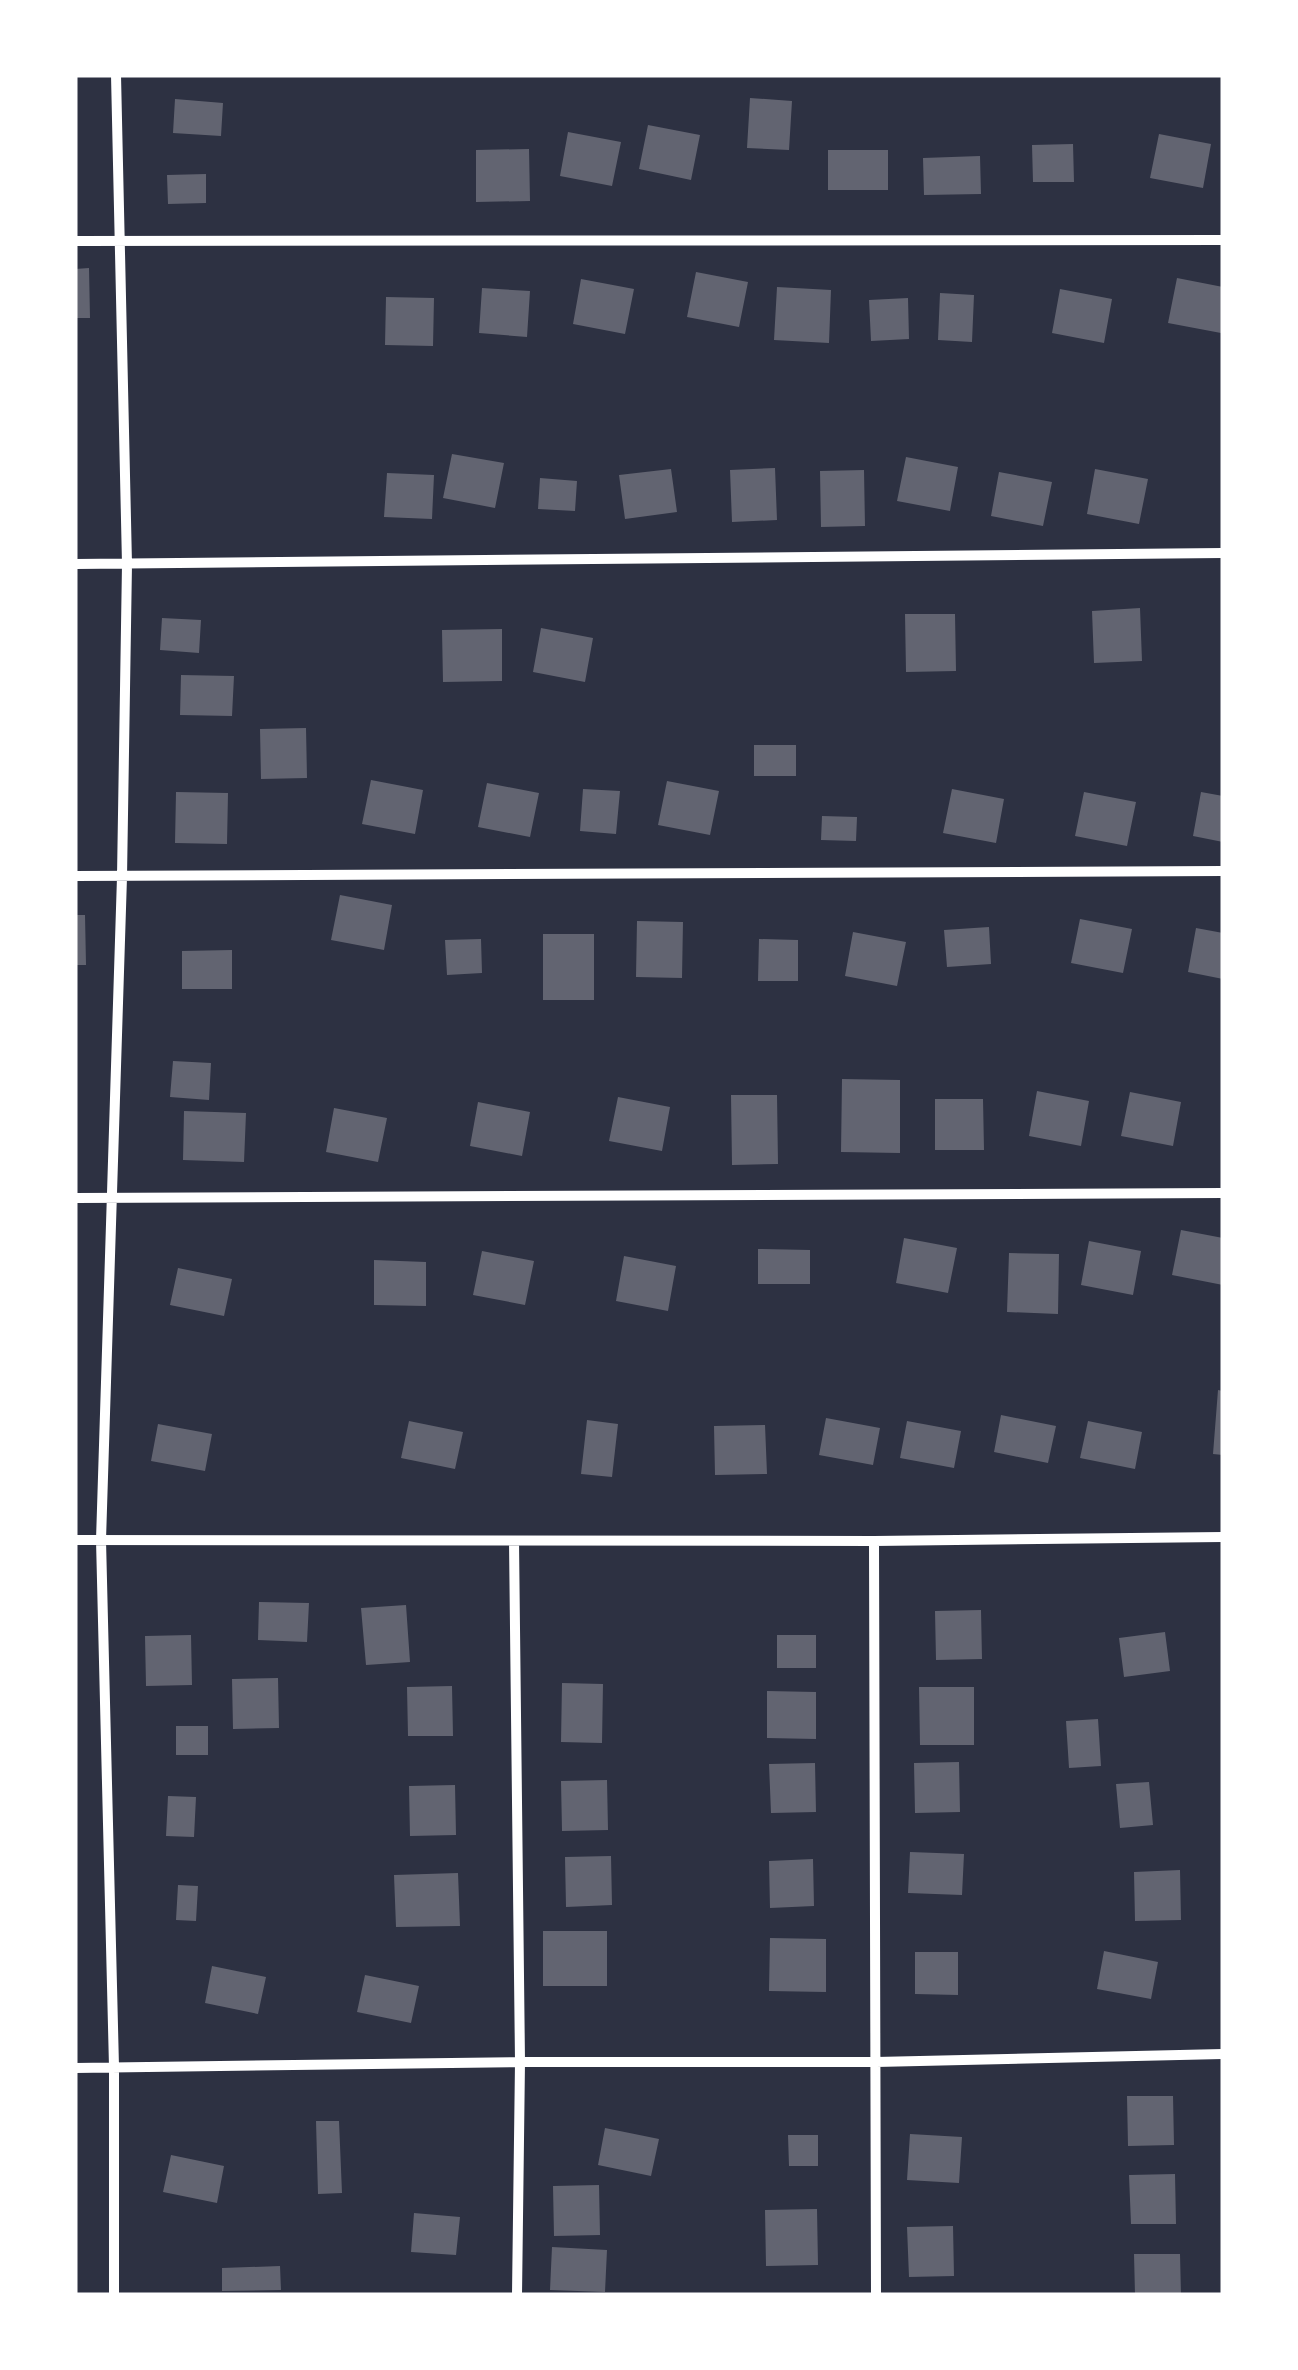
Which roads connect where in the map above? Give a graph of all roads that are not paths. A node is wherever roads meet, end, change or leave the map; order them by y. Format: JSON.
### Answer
{"nodes":[{"id":1,"x":116,"y":75,"type":"edge"},
{"id":2,"x":1223,"y":240,"type":"edge"},
{"id":3,"x":75,"y":241,"type":"edge"},
{"id":4,"x":120,"y":241,"type":"junction"},
{"id":5,"x":1223,"y":553,"type":"edge"},
{"id":6,"x":75,"y":564,"type":"edge"},
{"id":7,"x":126,"y":564,"type":"junction"},
{"id":8,"x":1223,"y":872,"type":"edge"},
{"id":9,"x":75,"y":876,"type":"edge"},
{"id":10,"x":122,"y":877,"type":"junction"},
{"id":11,"x":1223,"y":1193,"type":"edge"},
{"id":12,"x":112,"y":1197,"type":"junction"},
{"id":13,"x":75,"y":1198,"type":"edge"},
{"id":14,"x":1223,"y":1537,"type":"edge"},
{"id":15,"x":75,"y":1540,"type":"edge"},
{"id":16,"x":101,"y":1540,"type":"junction"},
{"id":17,"x":874,"y":1540,"type":"junction"},
{"id":18,"x":514,"y":1541,"type":"junction"},
{"id":19,"x":1223,"y":2054,"type":"edge"},
{"id":20,"x":520,"y":2062,"type":"junction"},
{"id":21,"x":876,"y":2062,"type":"junction"},
{"id":22,"x":114,"y":2067,"type":"junction"},
{"id":23,"x":75,"y":2068,"type":"edge"},
{"id":24,"x":114,"y":2295,"type":"edge"},
{"id":25,"x":518,"y":2295,"type":"edge"},
{"id":26,"x":876,"y":2295,"type":"edge"}],
"edges":[{"from":1,"to":4,"type":"street"},
{"from":2,"to":4,"type":"street"},
{"from":3,"to":4,"type":"street"},
{"from":4,"to":7,"type":"street"},
{"from":5,"to":7,"type":"street"},
{"from":6,"to":7,"type":"street"},
{"from":7,"to":10,"type":"street"},
{"from":8,"to":10,"type":"street"},
{"from":9,"to":10,"type":"street"},
{"from":10,"to":12,"type":"street"},
{"from":11,"to":12,"type":"street"},
{"from":12,"to":13,"type":"street"},
{"from":12,"to":16,"type":"street"},
{"from":14,"to":17,"type":"street"},
{"from":15,"to":16,"type":"street"},
{"from":16,"to":18,"type":"street"},
{"from":16,"to":22,"type":"street"},
{"from":17,"to":18,"type":"street"},
{"from":17,"to":21,"type":"street"},
{"from":18,"to":20,"type":"street"},
{"from":19,"to":21,"type":"street"},
{"from":20,"to":21,"type":"street"},
{"from":20,"to":22,"type":"street"},
{"from":20,"to":25,"type":"street"},
{"from":21,"to":26,"type":"street"},
{"from":22,"to":23,"type":"street"},
{"from":22,"to":24,"type":"street"}]}
